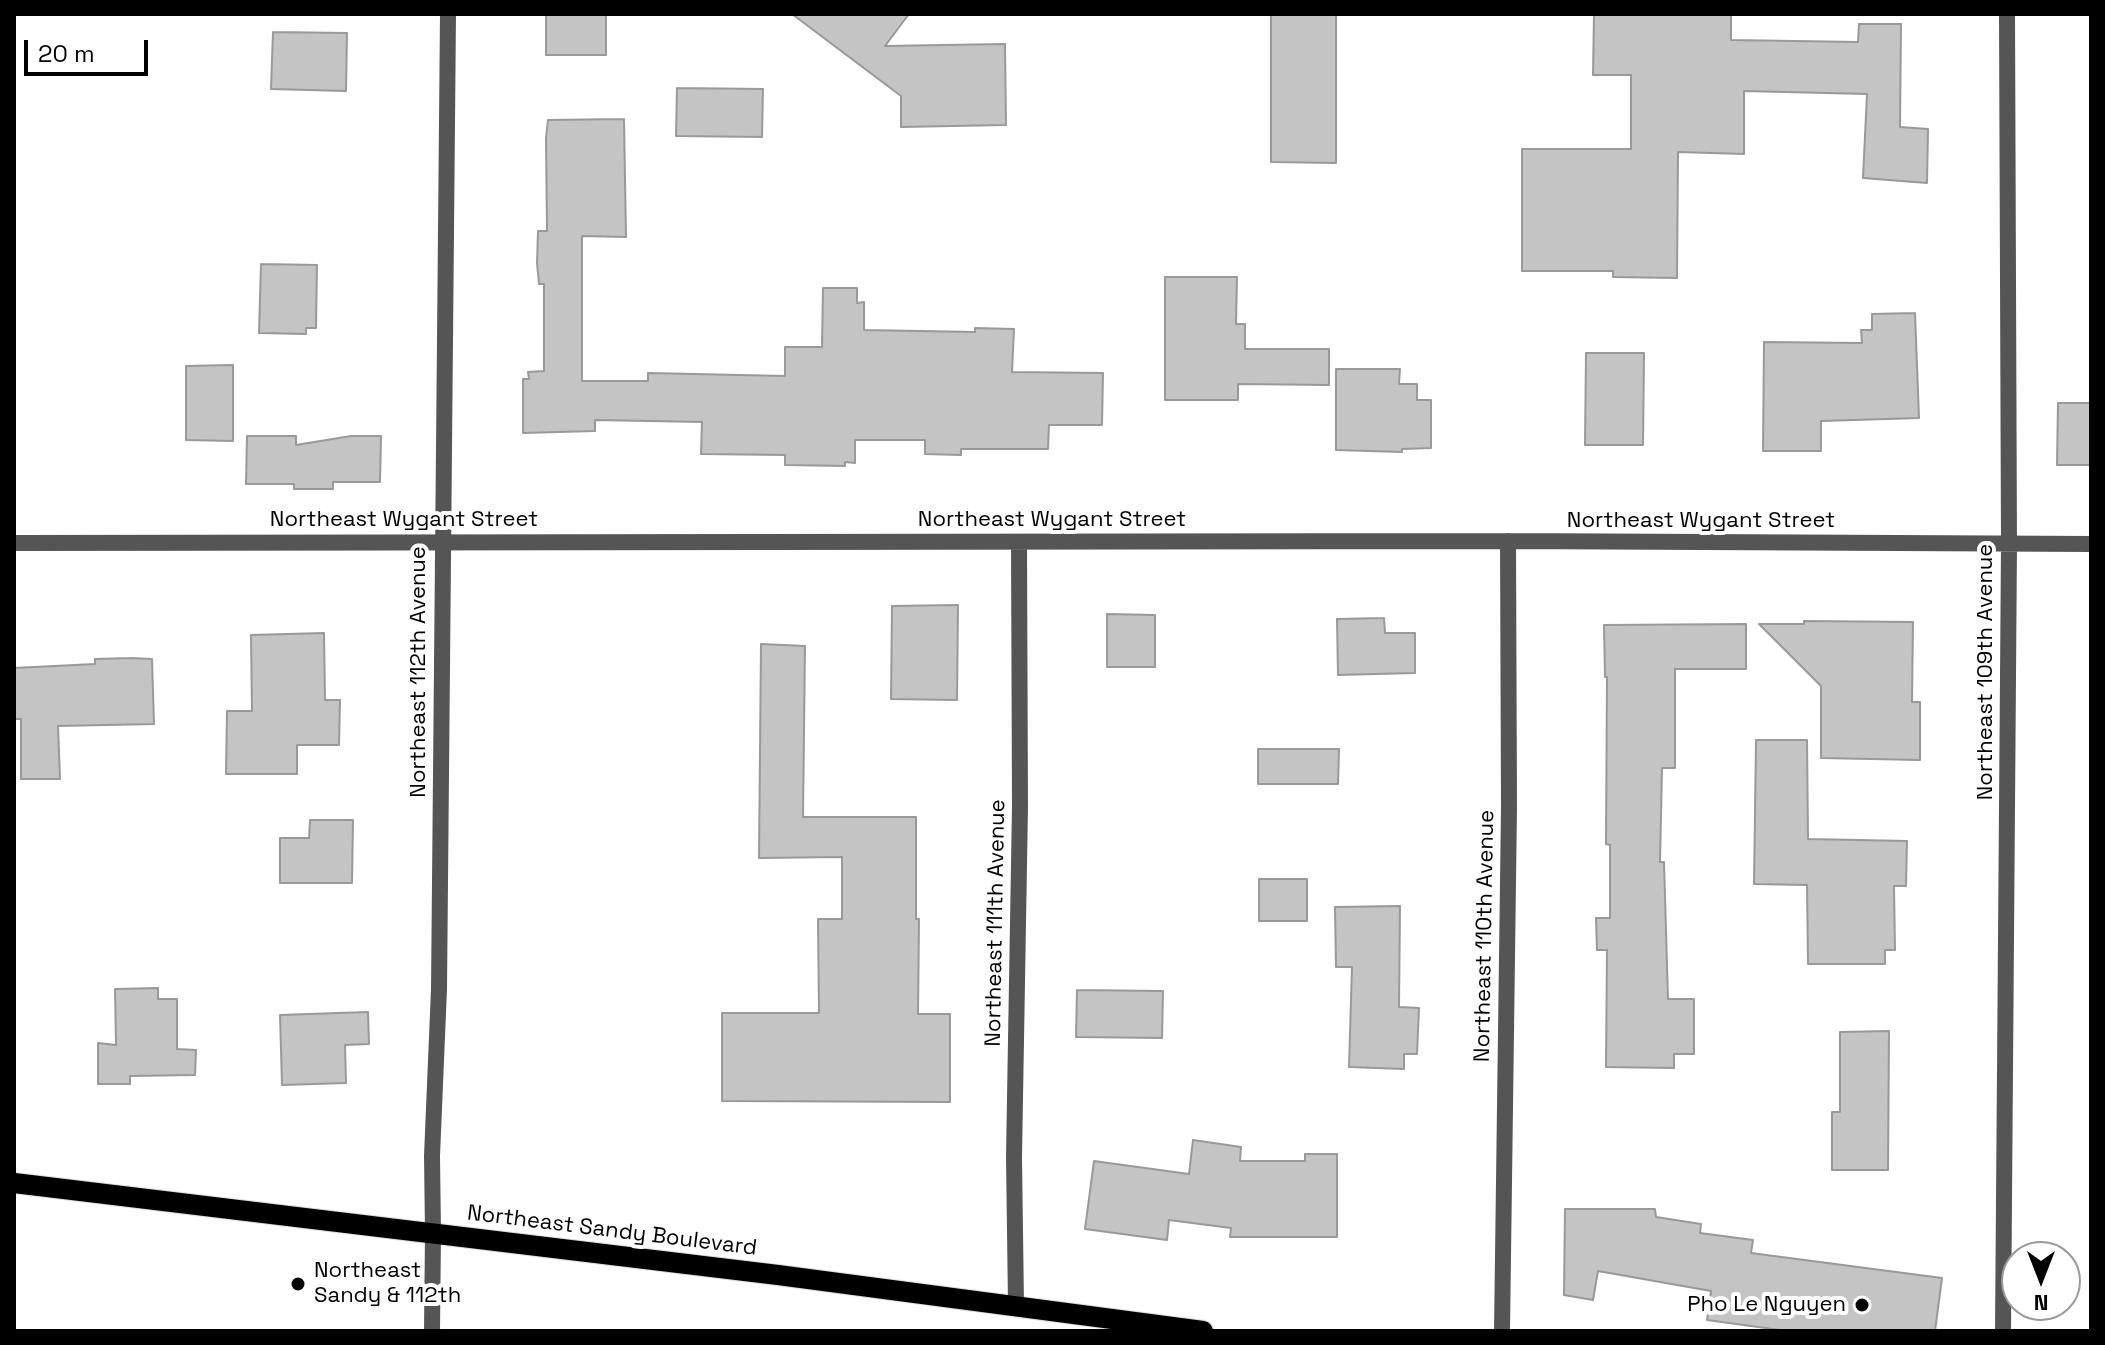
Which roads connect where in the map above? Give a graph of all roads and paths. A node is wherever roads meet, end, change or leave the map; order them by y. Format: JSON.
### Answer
{"nodes":[{"id":1,"x":448,"y":14,"type":"edge"},
{"id":2,"x":2007,"y":14,"type":"edge"},
{"id":3,"x":441,"y":541,"type":"junction"},
{"id":4,"x":1508,"y":541,"type":"junction"},
{"id":5,"x":1019,"y":542,"type":"junction"},
{"id":6,"x":14,"y":543,"type":"edge"},
{"id":7,"x":2091,"y":544,"type":"edge"},
{"id":8,"x":2009,"y":545,"type":"junction"},
{"id":9,"x":14,"y":1183,"type":"edge"},
{"id":10,"x":433,"y":1233,"type":"junction"},
{"id":11,"x":1016,"y":1305,"type":"junction"},
{"id":12,"x":432,"y":1331,"type":"edge"},
{"id":13,"x":1203,"y":1331,"type":"edge"},
{"id":14,"x":1502,"y":1331,"type":"edge"},
{"id":15,"x":2003,"y":1331,"type":"edge"}],
"edges":[{"from":1,"to":3,"type":"street","name":"Northeast 112th Avenue"},
{"from":2,"to":8,"type":"street","name":"Northeast 109th Avenue"},
{"from":3,"to":5,"type":"street","name":"Northeast Wygant Street"},
{"from":3,"to":6,"type":"street","name":"Northeast Wygant Street"},
{"from":3,"to":10,"type":"street","name":"Northeast 112th Avenue"},
{"from":4,"to":5,"type":"street","name":"Northeast Wygant Street"},
{"from":4,"to":8,"type":"street","name":"Northeast Wygant Street"},
{"from":4,"to":14,"type":"street","name":"Northeast 110th Avenue"},
{"from":5,"to":11,"type":"street","name":"Northeast 111th Avenue"},
{"from":7,"to":8,"type":"street","name":"Northeast Wygant Street"},
{"from":8,"to":15,"type":"street","name":"Northeast 109th Avenue"},
{"from":9,"to":10,"type":"main road","name":"Northeast Sandy Boulevard"},
{"from":10,"to":11,"type":"main road","name":"Northeast Sandy Boulevard"},
{"from":10,"to":12,"type":"street","name":"Northeast 112th Avenue"},
{"from":11,"to":13,"type":"main road","name":"Northeast Sandy Boulevard"}]}
